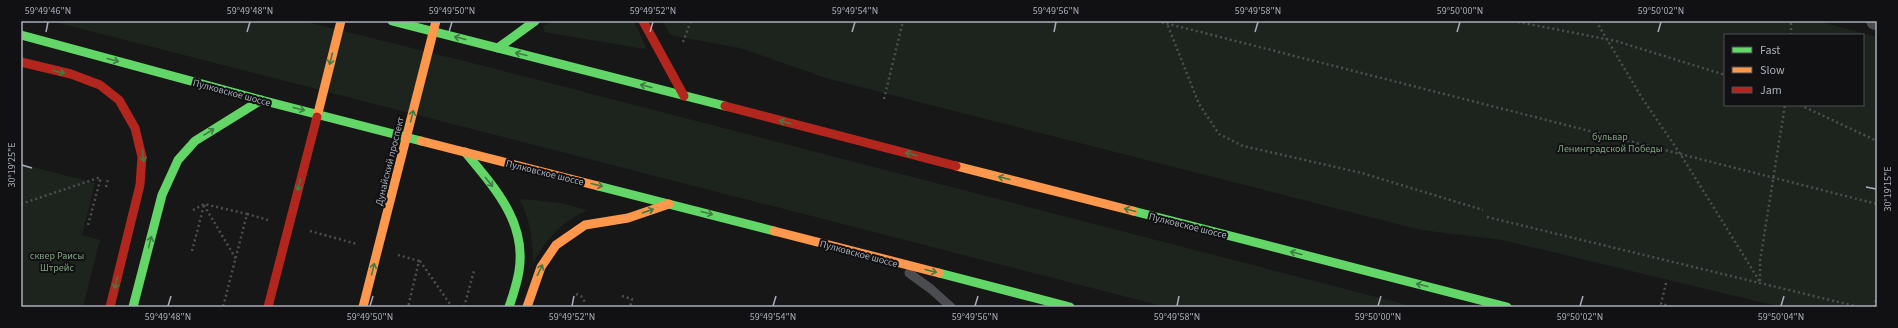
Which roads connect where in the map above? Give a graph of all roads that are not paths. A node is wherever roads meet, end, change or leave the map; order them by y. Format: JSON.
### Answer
{"nodes":[{"id":1,"x":341,"y":21,"type":"edge"},
{"id":2,"x":392,"y":21,"type":"edge"},
{"id":3,"x":436,"y":21,"type":"edge"},
{"id":4,"x":535,"y":21,"type":"edge"},
{"id":5,"x":644,"y":21,"type":"edge"},
{"id":6,"x":21,"y":35,"type":"edge"},
{"id":7,"x":498,"y":48,"type":"junction"},
{"id":8,"x":21,"y":62,"type":"edge"},
{"id":9,"x":684,"y":96,"type":"junction"},
{"id":10,"x":261,"y":100,"type":"junction"},
{"id":11,"x":464,"y":152,"type":"junction"},
{"id":12,"x":669,"y":204,"type":"junction"},
{"id":13,"x":893,"y":262,"type":"junction"},
{"id":14,"x":1049,"y":305,"type":"edge"},
{"id":15,"x":110,"y":307,"type":"edge"},
{"id":16,"x":133,"y":307,"type":"edge"},
{"id":17,"x":268,"y":307,"type":"edge"},
{"id":18,"x":363,"y":307,"type":"edge"},
{"id":19,"x":509,"y":307,"type":"edge"},
{"id":20,"x":527,"y":307,"type":"edge"},
{"id":21,"x":951,"y":307,"type":"edge"},
{"id":22,"x":1070,"y":307,"type":"edge"},
{"id":23,"x":1506,"y":307,"type":"edge"}],
"edges":[{"from":1,"to":17,"type":"main road","one_way":true,"bridge":true},
{"from":7,"to":2,"type":"main road","name":"Пулковское шоссе","one_way":true},
{"from":18,"to":3,"type":"main road","name":"Дунайский проспект","one_way":true,"bridge":true},
{"from":4,"to":7,"type":"main road"},
{"from":5,"to":9,"type":"main road"},
{"from":6,"to":10,"type":"main road","name":"Пулковское шоссе","one_way":true},
{"from":9,"to":7,"type":"main road","name":"Пулковское шоссе","one_way":true},
{"from":8,"to":15,"type":"main road","one_way":true},
{"from":23,"to":9,"type":"main road","name":"Пулковское шоссе","one_way":true},
{"from":10,"to":11,"type":"main road","name":"Пулковское шоссе","one_way":true},
{"from":16,"to":10,"type":"main road","one_way":true},
{"from":11,"to":12,"type":"main road","name":"Пулковское шоссе","one_way":true},
{"from":11,"to":19,"type":"main road","one_way":true},
{"from":12,"to":13,"type":"main road","name":"Пулковское шоссе","one_way":true},
{"from":20,"to":12,"type":"main road","one_way":true},
{"from":13,"to":14,"type":"main road","name":"Пулковское шоссе","one_way":true},
{"from":13,"to":21,"type":"lane"},
{"from":14,"to":22,"type":"main road","name":"Пулковское шоссе"}]}
